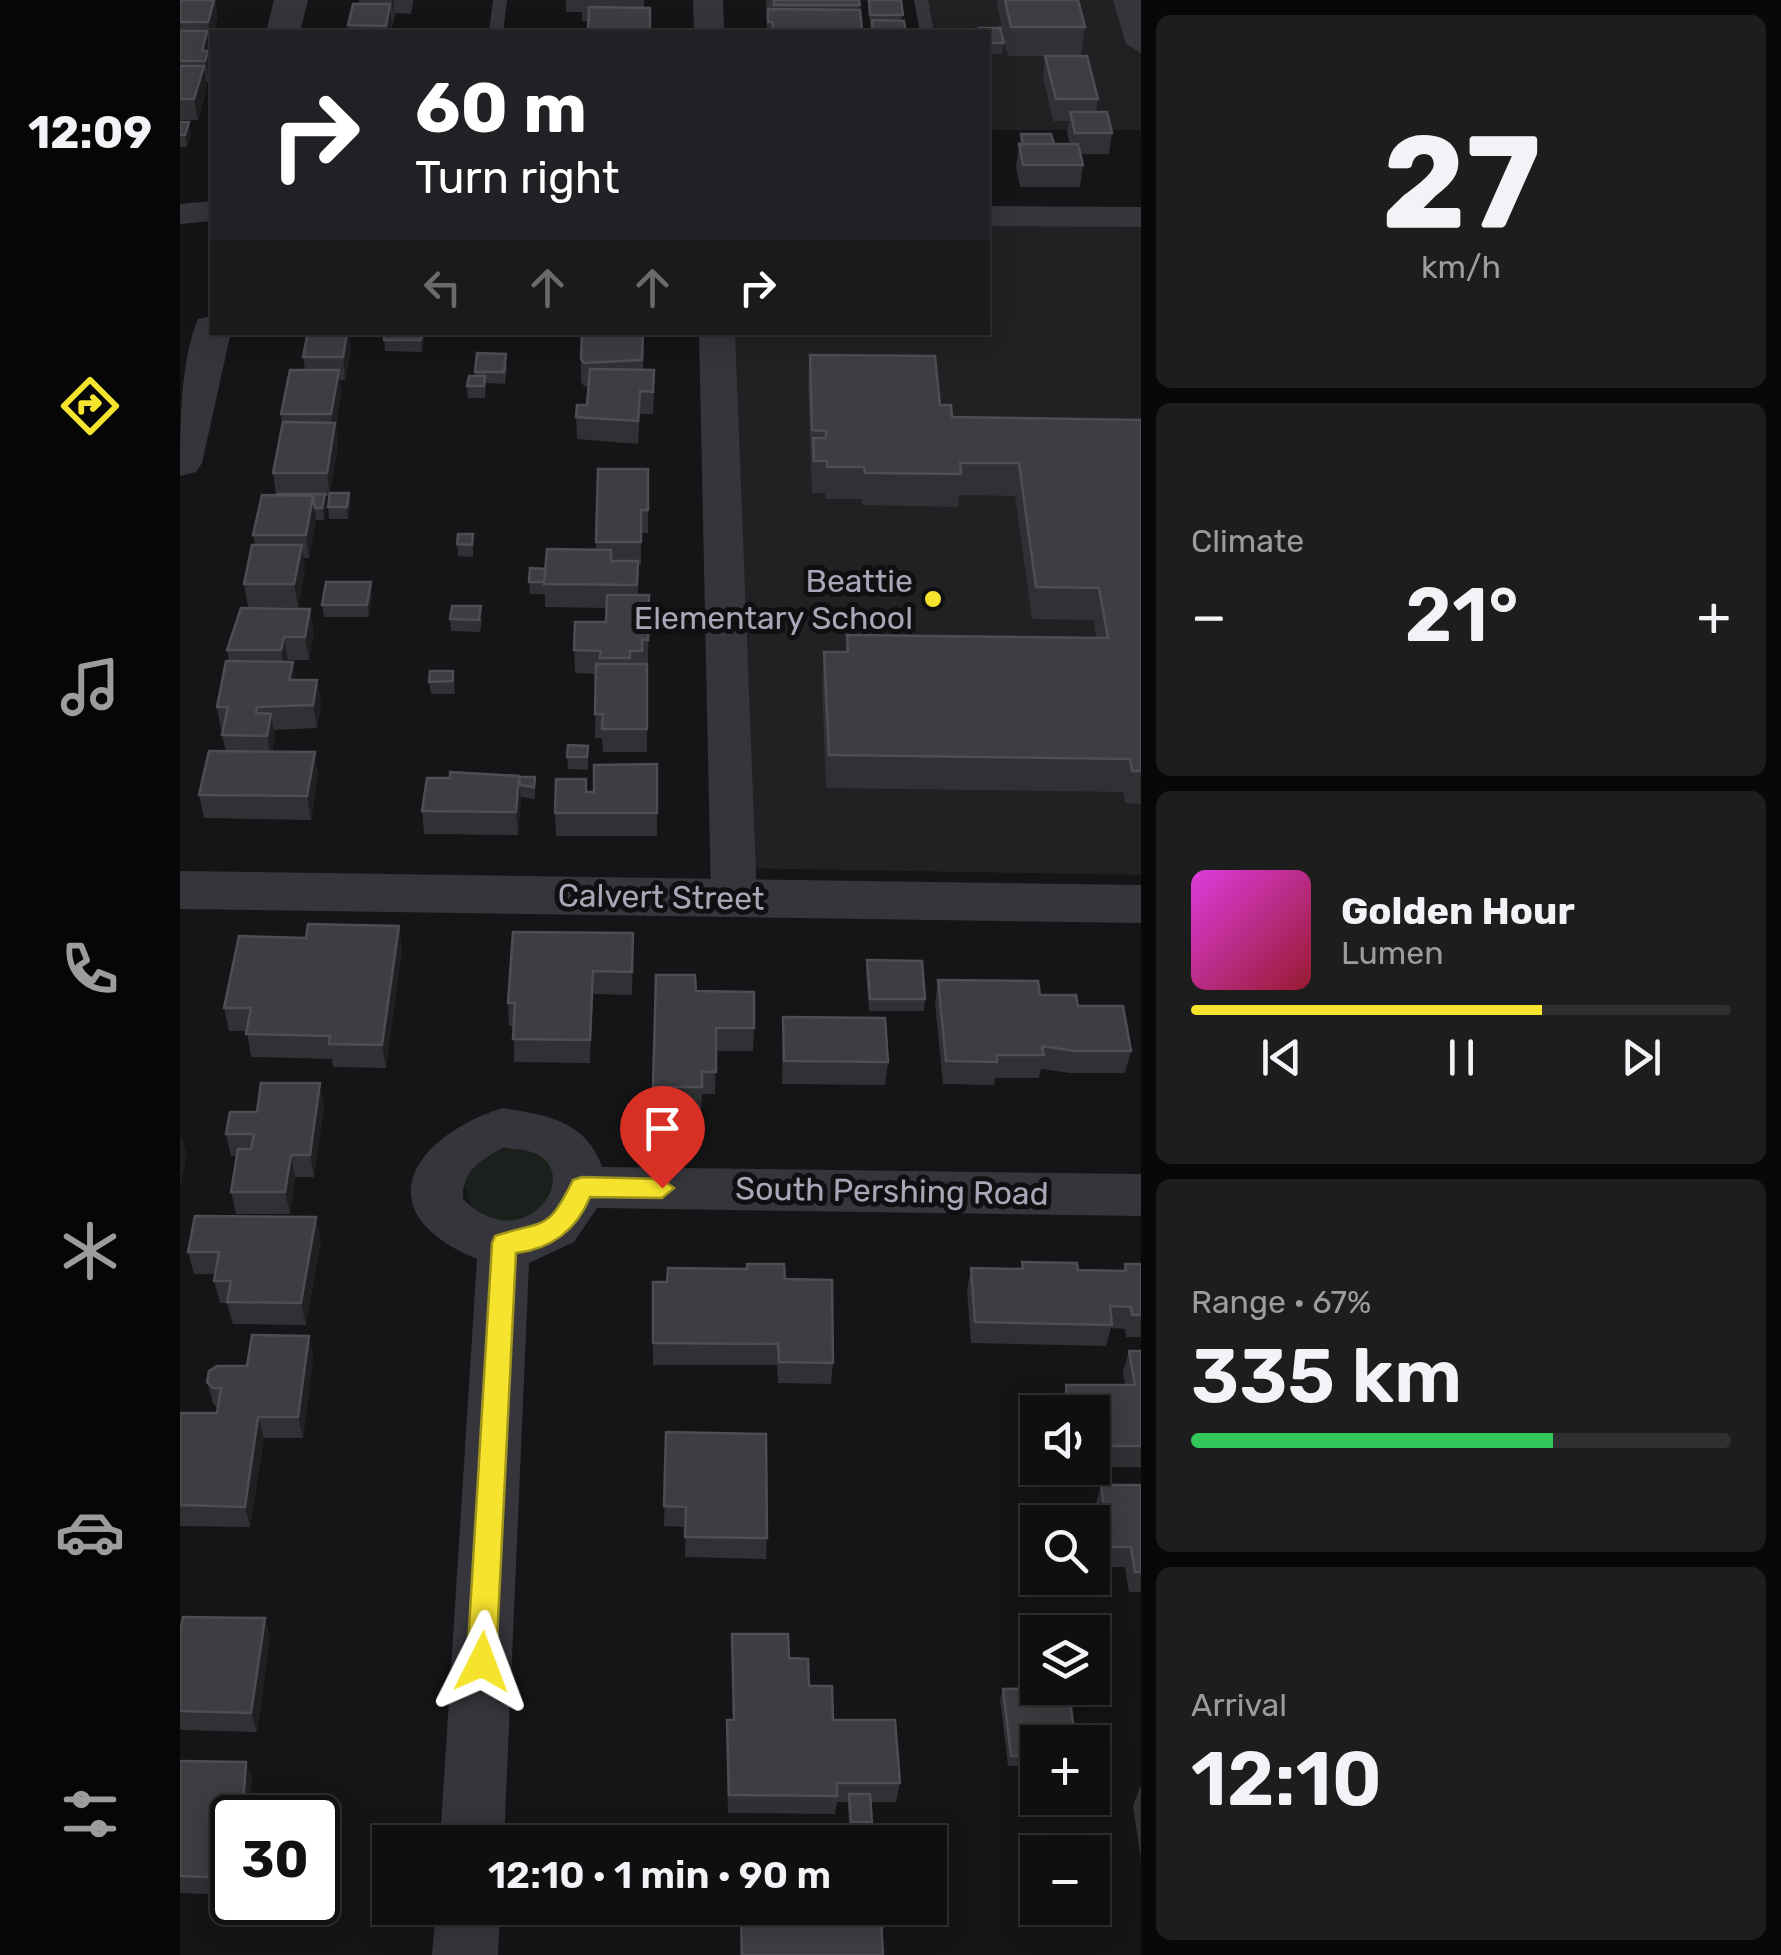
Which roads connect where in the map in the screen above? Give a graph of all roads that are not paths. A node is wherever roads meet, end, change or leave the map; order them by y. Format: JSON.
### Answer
{"nodes":[{"id":1,"x":290,"y":0,"type":"edge"},
{"id":2,"x":500,"y":0,"type":"edge"},
{"id":3,"x":708,"y":0,"type":"edge"},
{"id":4,"x":921,"y":0,"type":"edge"},
{"id":5,"x":1128,"y":0,"type":"edge"},
{"id":6,"x":283,"y":30,"type":"edge"},
{"id":7,"x":496,"y":30,"type":"edge"},
{"id":8,"x":709,"y":30,"type":"edge"},
{"id":9,"x":927,"y":30,"type":"edge"},
{"id":10,"x":1141,"y":44,"type":"edge"},
{"id":11,"x":210,"y":210,"type":"edge"},
{"id":12,"x":180,"y":214,"type":"edge"},
{"id":13,"x":990,"y":216,"type":"edge"},
{"id":14,"x":1141,"y":217,"type":"edge"},
{"id":15,"x":210,"y":335,"type":"edge"},
{"id":16,"x":717,"y":335,"type":"edge"},
{"id":17,"x":180,"y":463,"type":"edge"},
{"id":18,"x":180,"y":890,"type":"edge"},
{"id":19,"x":734,"y":898,"type":"junction"},
{"id":20,"x":1141,"y":904,"type":"edge"},
{"id":21,"x":582,"y":1187,"type":"junction"},
{"id":22,"x":1141,"y":1195,"type":"edge"},
{"id":23,"x":504,"y":1243,"type":"junction"},
{"id":24,"x":473,"y":1825,"type":"edge"},
{"id":25,"x":467,"y":1925,"type":"edge"},
{"id":26,"x":465,"y":1955,"type":"edge"}],
"edges":[{"from":1,"to":6,"type":"street"},
{"from":2,"to":7,"type":"lane"},
{"from":3,"to":8,"type":"street"},
{"from":4,"to":9,"type":"lane"},
{"from":5,"to":10,"type":"street"},
{"from":11,"to":12,"type":"street"},
{"from":13,"to":14,"type":"street"},
{"from":15,"to":17,"type":"street"},
{"from":16,"to":19,"type":"street"},
{"from":18,"to":19,"type":"street","name":"Calvert Street"},
{"from":19,"to":20,"type":"street","name":"Calvert Street"},
{"from":21,"to":22,"type":"street","name":"South Pershing Road"},
{"from":21,"to":23,"type":"street"},
{"from":21,"to":23,"type":"street"},
{"from":23,"to":24,"type":"street"},
{"from":25,"to":26,"type":"street"}]}
